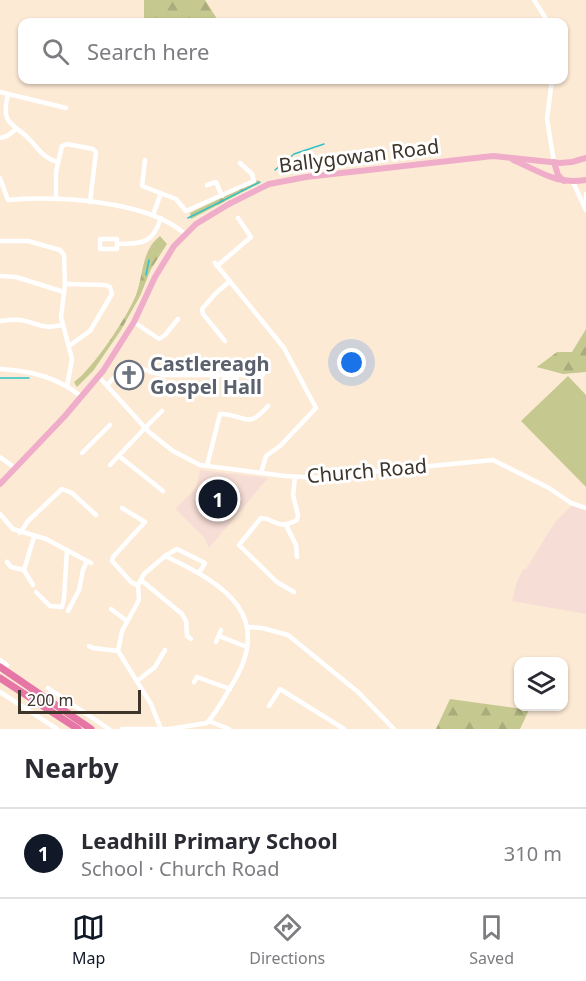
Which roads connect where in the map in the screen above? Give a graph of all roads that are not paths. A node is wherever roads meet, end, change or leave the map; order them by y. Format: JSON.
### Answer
{"nodes":[{"id":1,"x":534,"y":0,"type":"edge"},
{"id":2,"x":545,"y":18,"type":"edge"},
{"id":3,"x":551,"y":84,"type":"edge"},
{"id":4,"x":0,"y":92,"type":"edge"},
{"id":5,"x":8,"y":94,"type":"junction"},
{"id":6,"x":66,"y":108,"type":"dead end"},
{"id":7,"x":15,"y":130,"type":"junction"},
{"id":8,"x":0,"y":138,"type":"edge"},
{"id":9,"x":504,"y":157,"type":"junction"},
{"id":10,"x":586,"y":158,"type":"edge"},
{"id":11,"x":146,"y":160,"type":"dead end"},
{"id":12,"x":58,"y":162,"type":"junction"},
{"id":13,"x":240,"y":162,"type":"dead end"},
{"id":14,"x":557,"y":162,"type":"junction"},
{"id":15,"x":0,"y":177,"type":"edge"},
{"id":16,"x":586,"y":180,"type":"edge"},
{"id":17,"x":564,"y":181,"type":"junction"},
{"id":18,"x":573,"y":182,"type":"junction"},
{"id":19,"x":207,"y":185,"type":"dead end"},
{"id":20,"x":161,"y":193,"type":"junction"},
{"id":21,"x":586,"y":194,"type":"edge"},
{"id":22,"x":222,"y":196,"type":"junction"},
{"id":23,"x":56,"y":198,"type":"junction"},
{"id":24,"x":90,"y":202,"type":"junction"},
{"id":25,"x":586,"y":209,"type":"edge"},
{"id":26,"x":153,"y":215,"type":"junction"},
{"id":27,"x":161,"y":218,"type":"junction"},
{"id":28,"x":238,"y":218,"type":"dead end"},
{"id":29,"x":250,"y":222,"type":"dead end"},
{"id":30,"x":245,"y":226,"type":"junction"},
{"id":31,"x":185,"y":234,"type":"junction"},
{"id":32,"x":0,"y":241,"type":"edge"},
{"id":33,"x":117,"y":244,"type":"dead end"},
{"id":34,"x":0,"y":276,"type":"edge"},
{"id":35,"x":230,"y":281,"type":"junction"},
{"id":36,"x":65,"y":284,"type":"junction"},
{"id":37,"x":64,"y":292,"type":"junction"},
{"id":38,"x":178,"y":319,"type":"dead end"},
{"id":39,"x":0,"y":321,"type":"edge"},
{"id":40,"x":134,"y":322,"type":"junction"},
{"id":41,"x":62,"y":325,"type":"junction"},
{"id":42,"x":216,"y":342,"type":"dead end"},
{"id":43,"x":69,"y":346,"type":"junction"},
{"id":44,"x":176,"y":363,"type":"dead end"},
{"id":45,"x":0,"y":369,"type":"edge"},
{"id":46,"x":191,"y":373,"type":"junction"},
{"id":47,"x":263,"y":375,"type":"dead end"},
{"id":48,"x":99,"y":377,"type":"junction"},
{"id":49,"x":107,"y":385,"type":"junction"},
{"id":50,"x":68,"y":386,"type":"junction"},
{"id":51,"x":82,"y":397,"type":"junction"},
{"id":52,"x":260,"y":404,"type":"dead end"},
{"id":53,"x":162,"y":411,"type":"dead end"},
{"id":54,"x":212,"y":413,"type":"dead end"},
{"id":55,"x":220,"y":414,"type":"junction"},
{"id":56,"x":110,"y":424,"type":"dead end"},
{"id":57,"x":145,"y":428,"type":"junction"},
{"id":58,"x":82,"y":453,"type":"dead end"},
{"id":59,"x":119,"y":456,"type":"junction"},
{"id":60,"x":0,"y":457,"type":"edge"},
{"id":61,"x":110,"y":465,"type":"dead end"},
{"id":62,"x":207,"y":466,"type":"junction"},
{"id":63,"x":15,"y":468,"type":"junction"},
{"id":64,"x":261,"y":473,"type":"junction"},
{"id":65,"x":295,"y":477,"type":"junction"},
{"id":66,"x":0,"y":484,"type":"edge"},
{"id":67,"x":163,"y":491,"type":"dead end"},
{"id":68,"x":122,"y":508,"type":"dead end"},
{"id":69,"x":586,"y":508,"type":"edge"},
{"id":70,"x":0,"y":514,"type":"edge"},
{"id":71,"x":96,"y":515,"type":"dead end"},
{"id":72,"x":145,"y":522,"type":"junction"},
{"id":73,"x":286,"y":525,"type":"junction"},
{"id":74,"x":152,"y":527,"type":"dead end"},
{"id":75,"x":20,"y":532,"type":"junction"},
{"id":76,"x":34,"y":537,"type":"junction"},
{"id":77,"x":67,"y":550,"type":"junction"},
{"id":78,"x":165,"y":556,"type":"junction"},
{"id":79,"x":297,"y":557,"type":"dead end"},
{"id":80,"x":7,"y":562,"type":"dead end"},
{"id":81,"x":24,"y":570,"type":"junction"},
{"id":82,"x":199,"y":573,"type":"junction"},
{"id":83,"x":140,"y":583,"type":"junction"},
{"id":84,"x":33,"y":585,"type":"dead end"},
{"id":85,"x":36,"y":592,"type":"dead end"},
{"id":86,"x":294,"y":592,"type":"dead end"},
{"id":87,"x":111,"y":609,"type":"dead end"},
{"id":88,"x":68,"y":611,"type":"dead end"},
{"id":89,"x":127,"y":621,"type":"junction"},
{"id":90,"x":248,"y":627,"type":"junction"},
{"id":91,"x":191,"y":639,"type":"dead end"},
{"id":92,"x":216,"y":642,"type":"dead end"},
{"id":93,"x":89,"y":646,"type":"dead end"},
{"id":94,"x":247,"y":647,"type":"junction"},
{"id":95,"x":165,"y":650,"type":"dead end"},
{"id":96,"x":118,"y":651,"type":"junction"},
{"id":97,"x":0,"y":660,"type":"edge"},
{"id":98,"x":3,"y":666,"type":"edge"},
{"id":99,"x":197,"y":677,"type":"dead end"},
{"id":100,"x":2,"y":680,"type":"edge"},
{"id":101,"x":136,"y":681,"type":"junction"},
{"id":102,"x":48,"y":688,"type":"dead end"},
{"id":103,"x":230,"y":689,"type":"junction"},
{"id":104,"x":0,"y":692,"type":"edge"},
{"id":105,"x":269,"y":706,"type":"dead end"},
{"id":106,"x":67,"y":717,"type":"junction"},
{"id":107,"x":209,"y":721,"type":"junction"},
{"id":108,"x":57,"y":729,"type":"edge"},
{"id":109,"x":78,"y":729,"type":"edge"},
{"id":110,"x":90,"y":729,"type":"edge"},
{"id":111,"x":97,"y":729,"type":"edge"},
{"id":112,"x":109,"y":729,"type":"edge"},
{"id":113,"x":122,"y":729,"type":"edge"},
{"id":114,"x":161,"y":729,"type":"edge"},
{"id":115,"x":169,"y":729,"type":"edge"},
{"id":116,"x":229,"y":729,"type":"edge"},
{"id":117,"x":344,"y":729,"type":"edge"},
{"id":118,"x":394,"y":729,"type":"edge"}],
"edges":[{"from":1,"to":2,"type":"street"},
{"from":3,"to":14,"type":"street"},
{"from":4,"to":5,"type":"street"},
{"from":5,"to":6,"type":"street"},
{"from":5,"to":7,"type":"street"},
{"from":7,"to":8,"type":"street"},
{"from":7,"to":12,"type":"street"},
{"from":9,"to":14,"type":"main road","name":"Ballygowan Road"},
{"from":9,"to":17,"type":"main road","name":"Ballygowan Road"},
{"from":9,"to":31,"type":"main road","name":"Ballygowan Road"},
{"from":10,"to":14,"type":"main road","name":"Ballygowan Road"},
{"from":11,"to":20,"type":"street"},
{"from":12,"to":23,"type":"street"},
{"from":12,"to":24,"type":"street"},
{"from":13,"to":22,"type":"street"},
{"from":14,"to":17,"type":"main road"},
{"from":15,"to":23,"type":"street"},
{"from":16,"to":18,"type":"main road","name":"Ballygowan Road"},
{"from":17,"to":18,"type":"main road","name":"Ballygowan Road"},
{"from":18,"to":25,"type":"street"},
{"from":19,"to":22,"type":"street"},
{"from":20,"to":22,"type":"street"},
{"from":20,"to":26,"type":"street"},
{"from":21,"to":25,"type":"street"},
{"from":23,"to":24,"type":"street"},
{"from":24,"to":26,"type":"street"},
{"from":26,"to":27,"type":"street"},
{"from":27,"to":31,"type":"street"},
{"from":27,"to":33,"type":"street"},
{"from":28,"to":30,"type":"street"},
{"from":29,"to":30,"type":"street"},
{"from":30,"to":35,"type":"street"},
{"from":31,"to":40,"type":"main road","name":"Ballygowan Road"},
{"from":32,"to":36,"type":"street"},
{"from":34,"to":37,"type":"street"},
{"from":35,"to":42,"type":"street"},
{"from":35,"to":64,"type":"street"},
{"from":36,"to":37,"type":"street"},
{"from":36,"to":43,"type":"street"},
{"from":37,"to":41,"type":"street"},
{"from":38,"to":40,"type":"street"},
{"from":39,"to":41,"type":"street"},
{"from":40,"to":48,"type":"main road","name":"Ballygowan Road"},
{"from":41,"to":43,"type":"street"},
{"from":43,"to":50,"type":"street"},
{"from":44,"to":46,"type":"street"},
{"from":45,"to":50,"type":"street"},
{"from":46,"to":47,"type":"street"},
{"from":46,"to":49,"type":"street"},
{"from":48,"to":49,"type":"street","name":"Church Road"},
{"from":48,"to":51,"type":"main road","name":"Ballygowan Road"},
{"from":49,"to":57,"type":"street","name":"Church Road"},
{"from":50,"to":51,"type":"street"},
{"from":51,"to":63,"type":"main road","name":"Ballygowan Road"},
{"from":52,"to":55,"type":"street"},
{"from":53,"to":57,"type":"street"},
{"from":54,"to":55,"type":"street"},
{"from":55,"to":62,"type":"street"},
{"from":56,"to":58,"type":"street"},
{"from":57,"to":59,"type":"street"},
{"from":57,"to":62,"type":"street","name":"Church Road"},
{"from":59,"to":61,"type":"street"},
{"from":59,"to":67,"type":"street"},
{"from":60,"to":63,"type":"street"},
{"from":62,"to":64,"type":"street","name":"Church Road"},
{"from":63,"to":66,"type":"main road","name":"Ballygowan Road"},
{"from":64,"to":65,"type":"street","name":"Church Road"},
{"from":65,"to":69,"type":"street","name":"Church Road"},
{"from":65,"to":73,"type":"street"},
{"from":68,"to":72,"type":"street"},
{"from":70,"to":75,"type":"street"},
{"from":71,"to":75,"type":"street"},
{"from":72,"to":74,"type":"street"},
{"from":72,"to":83,"type":"street"},
{"from":73,"to":79,"type":"street"},
{"from":73,"to":86,"type":"street"},
{"from":75,"to":76,"type":"street"},
{"from":76,"to":77,"type":"street"},
{"from":76,"to":81,"type":"street"},
{"from":77,"to":85,"type":"street"},
{"from":77,"to":88,"type":"street"},
{"from":78,"to":82,"type":"street"},
{"from":78,"to":82,"type":"street"},
{"from":78,"to":83,"type":"street"},
{"from":80,"to":81,"type":"street"},
{"from":81,"to":84,"type":"street"},
{"from":82,"to":90,"type":"street"},
{"from":83,"to":89,"type":"street"},
{"from":83,"to":91,"type":"street"},
{"from":87,"to":89,"type":"street"},
{"from":89,"to":96,"type":"street"},
{"from":90,"to":94,"type":"street"},
{"from":90,"to":118,"type":"street"},
{"from":92,"to":94,"type":"street"},
{"from":93,"to":96,"type":"street"},
{"from":94,"to":103,"type":"street"},
{"from":95,"to":101,"type":"street"},
{"from":96,"to":101,"type":"street"},
{"from":97,"to":98,"type":"street"},
{"from":98,"to":106,"type":"highway"},
{"from":99,"to":103,"type":"street"},
{"from":100,"to":106,"type":"highway"},
{"from":101,"to":114,"type":"street"},
{"from":102,"to":112,"type":"street"},
{"from":103,"to":107,"type":"street"},
{"from":104,"to":108,"type":"street"},
{"from":105,"to":117,"type":"street"},
{"from":106,"to":109,"type":"highway"},
{"from":106,"to":110,"type":"highway"},
{"from":106,"to":111,"type":"highway"},
{"from":107,"to":115,"type":"street"},
{"from":107,"to":116,"type":"street"},
{"from":113,"to":114,"type":"street"},
{"from":114,"to":115,"type":"street"}]}
